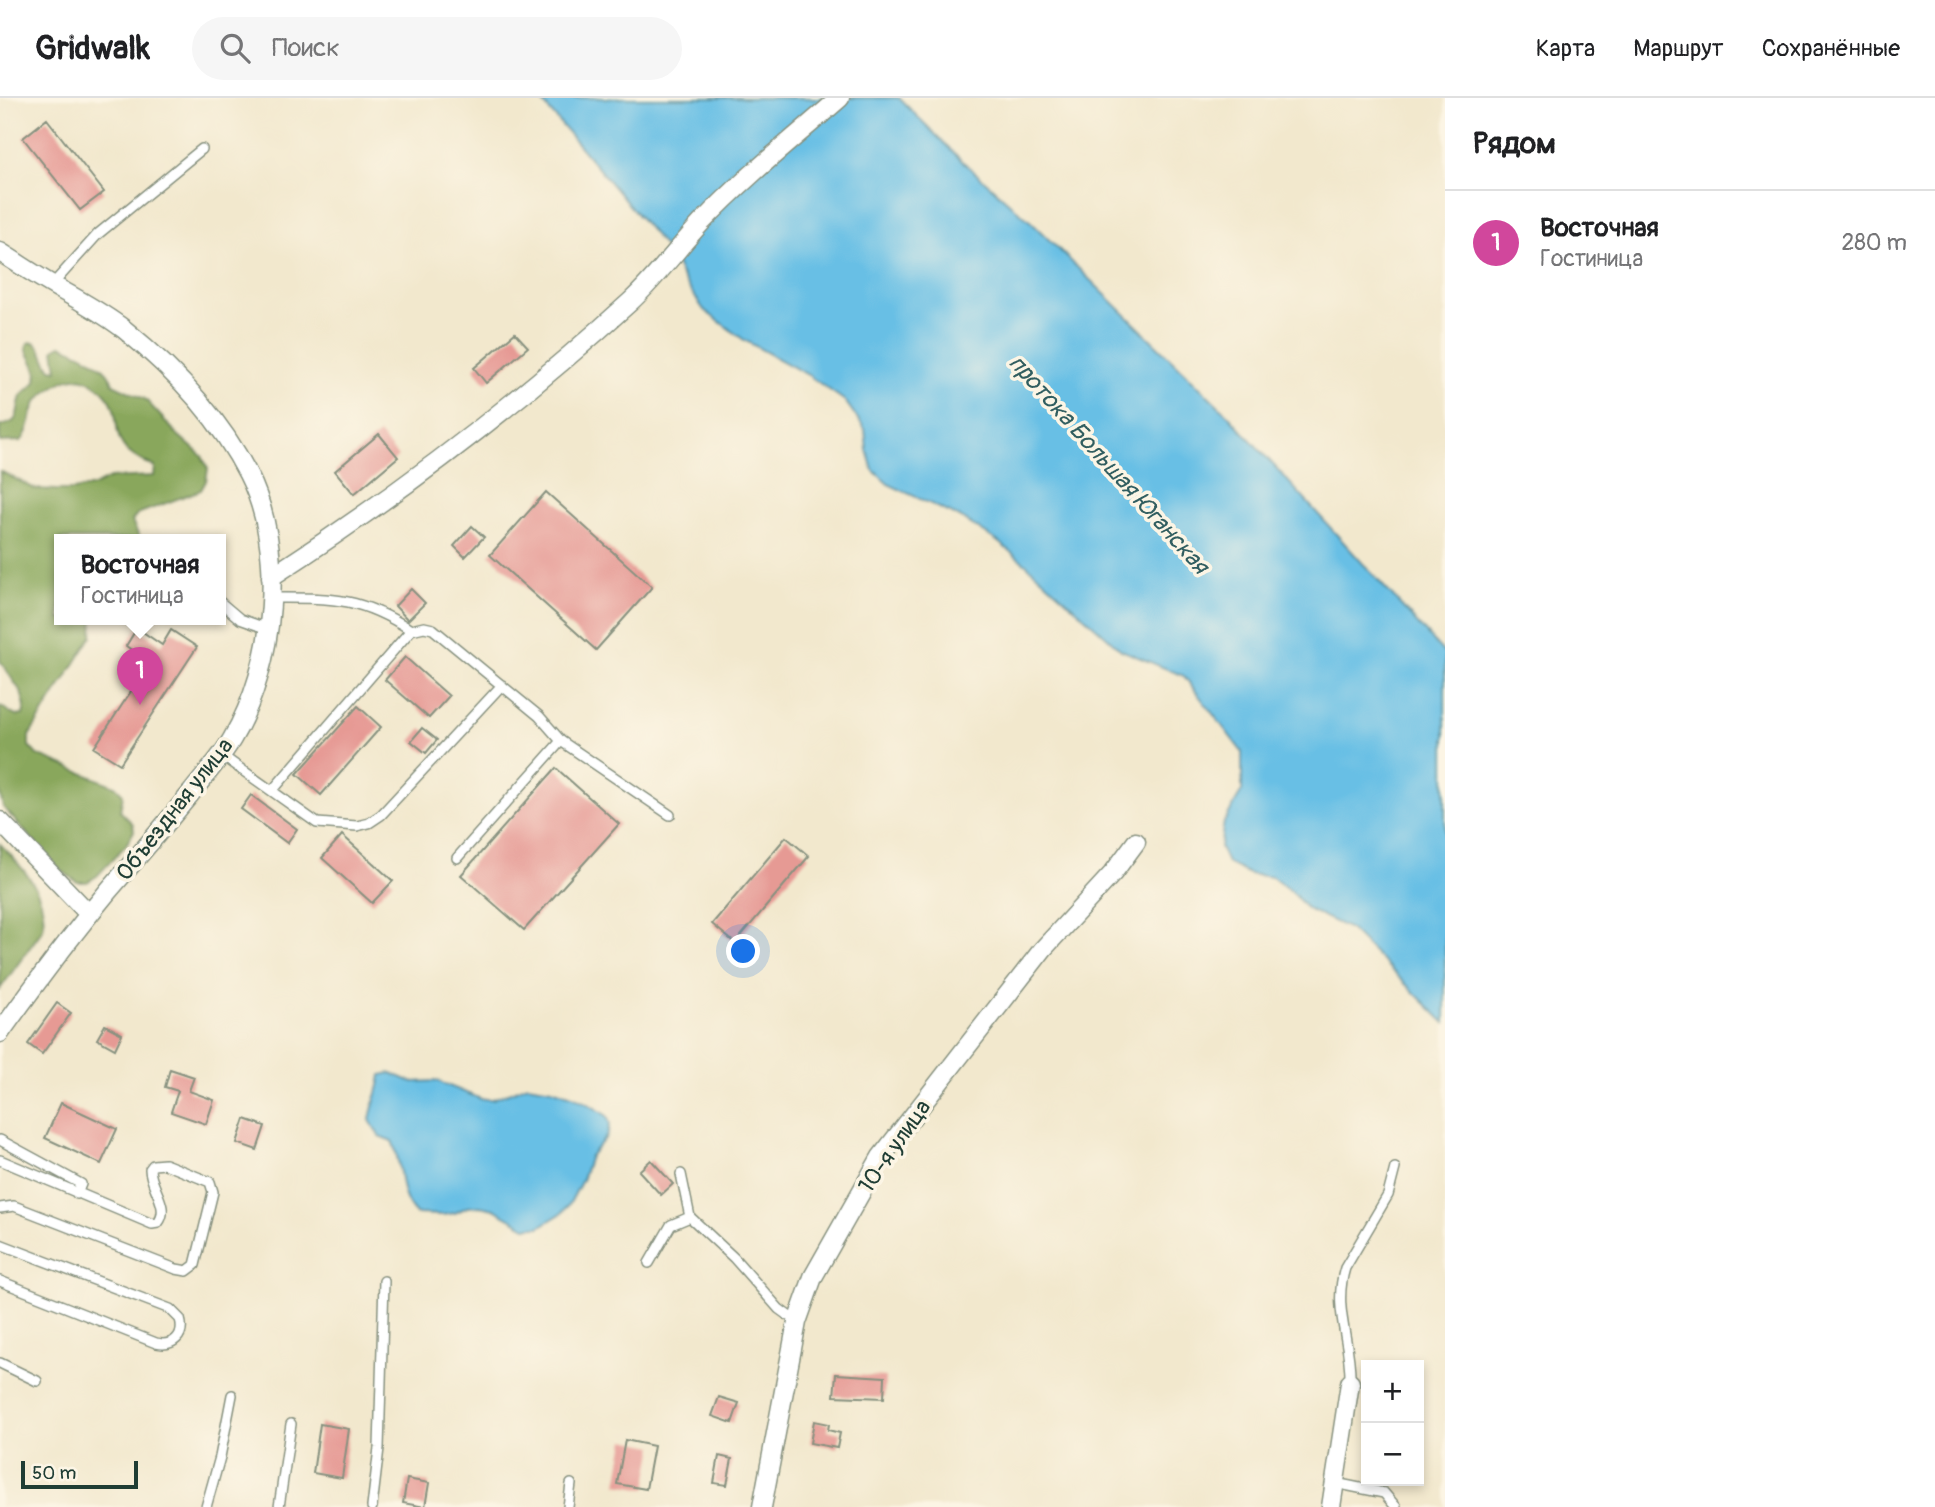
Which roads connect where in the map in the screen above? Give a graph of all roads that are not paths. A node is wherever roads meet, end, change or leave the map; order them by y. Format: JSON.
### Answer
{"nodes":[{"id":1,"x":839,"y":98,"type":"edge"},
{"id":2,"x":202,"y":149,"type":"dead end"},
{"id":3,"x":0,"y":252,"type":"edge"},
{"id":4,"x":51,"y":285,"type":"junction"},
{"id":5,"x":271,"y":576,"type":"junction"},
{"id":6,"x":271,"y":598,"type":"junction"},
{"id":7,"x":226,"y":607,"type":"edge"},
{"id":8,"x":268,"y":629,"type":"junction"},
{"id":9,"x":411,"y":630,"type":"junction"},
{"id":10,"x":502,"y":685,"type":"junction"},
{"id":11,"x":561,"y":741,"type":"junction"},
{"id":12,"x":221,"y":755,"type":"junction"},
{"id":13,"x":272,"y":791,"type":"junction"},
{"id":14,"x":670,"y":815,"type":"dead end"},
{"id":15,"x":0,"y":821,"type":"edge"},
{"id":16,"x":1136,"y":842,"type":"dead end"},
{"id":17,"x":457,"y":858,"type":"dead end"},
{"id":18,"x":89,"y":914,"type":"junction"},
{"id":19,"x":0,"y":1032,"type":"edge"},
{"id":20,"x":0,"y":1140,"type":"edge"},
{"id":21,"x":0,"y":1160,"type":"edge"},
{"id":22,"x":1395,"y":1168,"type":"dead end"},
{"id":23,"x":681,"y":1174,"type":"dead end"},
{"id":24,"x":77,"y":1194,"type":"junction"},
{"id":25,"x":0,"y":1208,"type":"edge"},
{"id":26,"x":690,"y":1217,"type":"junction"},
{"id":27,"x":0,"y":1244,"type":"edge"},
{"id":28,"x":649,"y":1264,"type":"dead end"},
{"id":29,"x":384,"y":1281,"type":"dead end"},
{"id":30,"x":0,"y":1282,"type":"edge"},
{"id":31,"x":797,"y":1322,"type":"junction"},
{"id":32,"x":0,"y":1363,"type":"edge"},
{"id":33,"x":37,"y":1381,"type":"dead end"},
{"id":34,"x":1350,"y":1383,"type":"joint"},
{"id":35,"x":232,"y":1395,"type":"dead end"},
{"id":36,"x":291,"y":1424,"type":"dead end"},
{"id":37,"x":1335,"y":1483,"type":"junction"},
{"id":38,"x":571,"y":1484,"type":"dead end"},
{"id":39,"x":206,"y":1507,"type":"edge"},
{"id":40,"x":279,"y":1507,"type":"edge"},
{"id":41,"x":373,"y":1507,"type":"edge"},
{"id":42,"x":568,"y":1507,"type":"edge"},
{"id":43,"x":762,"y":1507,"type":"edge"},
{"id":44,"x":1331,"y":1507,"type":"edge"},
{"id":45,"x":1396,"y":1507,"type":"edge"}],
"edges":[{"from":1,"to":5,"type":"street"},
{"from":2,"to":4,"type":"lane"},
{"from":3,"to":4,"type":"street","name":"Объездная улица"},
{"from":4,"to":5,"type":"street","name":"Объездная улица"},
{"from":5,"to":6,"type":"street","name":"Объездная улица"},
{"from":6,"to":8,"type":"street","name":"Объездная улица"},
{"from":6,"to":9,"type":"lane"},
{"from":7,"to":8,"type":"lane"},
{"from":8,"to":12,"type":"street","name":"Объездная улица"},
{"from":9,"to":10,"type":"lane"},
{"from":9,"to":13,"type":"lane"},
{"from":10,"to":11,"type":"lane"},
{"from":10,"to":13,"type":"lane"},
{"from":11,"to":14,"type":"lane"},
{"from":11,"to":17,"type":"lane"},
{"from":12,"to":13,"type":"lane"},
{"from":12,"to":18,"type":"street","name":"Объездная улица"},
{"from":15,"to":18,"type":"street"},
{"from":16,"to":31,"type":"street","name":"10-я улица"},
{"from":18,"to":19,"type":"street","name":"Объездная улица"},
{"from":20,"to":24,"type":"lane"},
{"from":21,"to":24,"type":"lane"},
{"from":22,"to":34,"type":"lane"},
{"from":23,"to":26,"type":"lane"},
{"from":24,"to":25,"type":"lane"},
{"from":26,"to":28,"type":"lane"},
{"from":26,"to":31,"type":"lane"},
{"from":27,"to":30,"type":"lane"},
{"from":29,"to":41,"type":"lane"},
{"from":31,"to":43,"type":"street","name":"10-я улица"},
{"from":32,"to":33,"type":"lane"},
{"from":34,"to":37,"type":"street"},
{"from":35,"to":39,"type":"lane"},
{"from":36,"to":40,"type":"lane"},
{"from":37,"to":44,"type":"street"},
{"from":37,"to":45,"type":"lane"},
{"from":38,"to":42,"type":"lane"}]}
